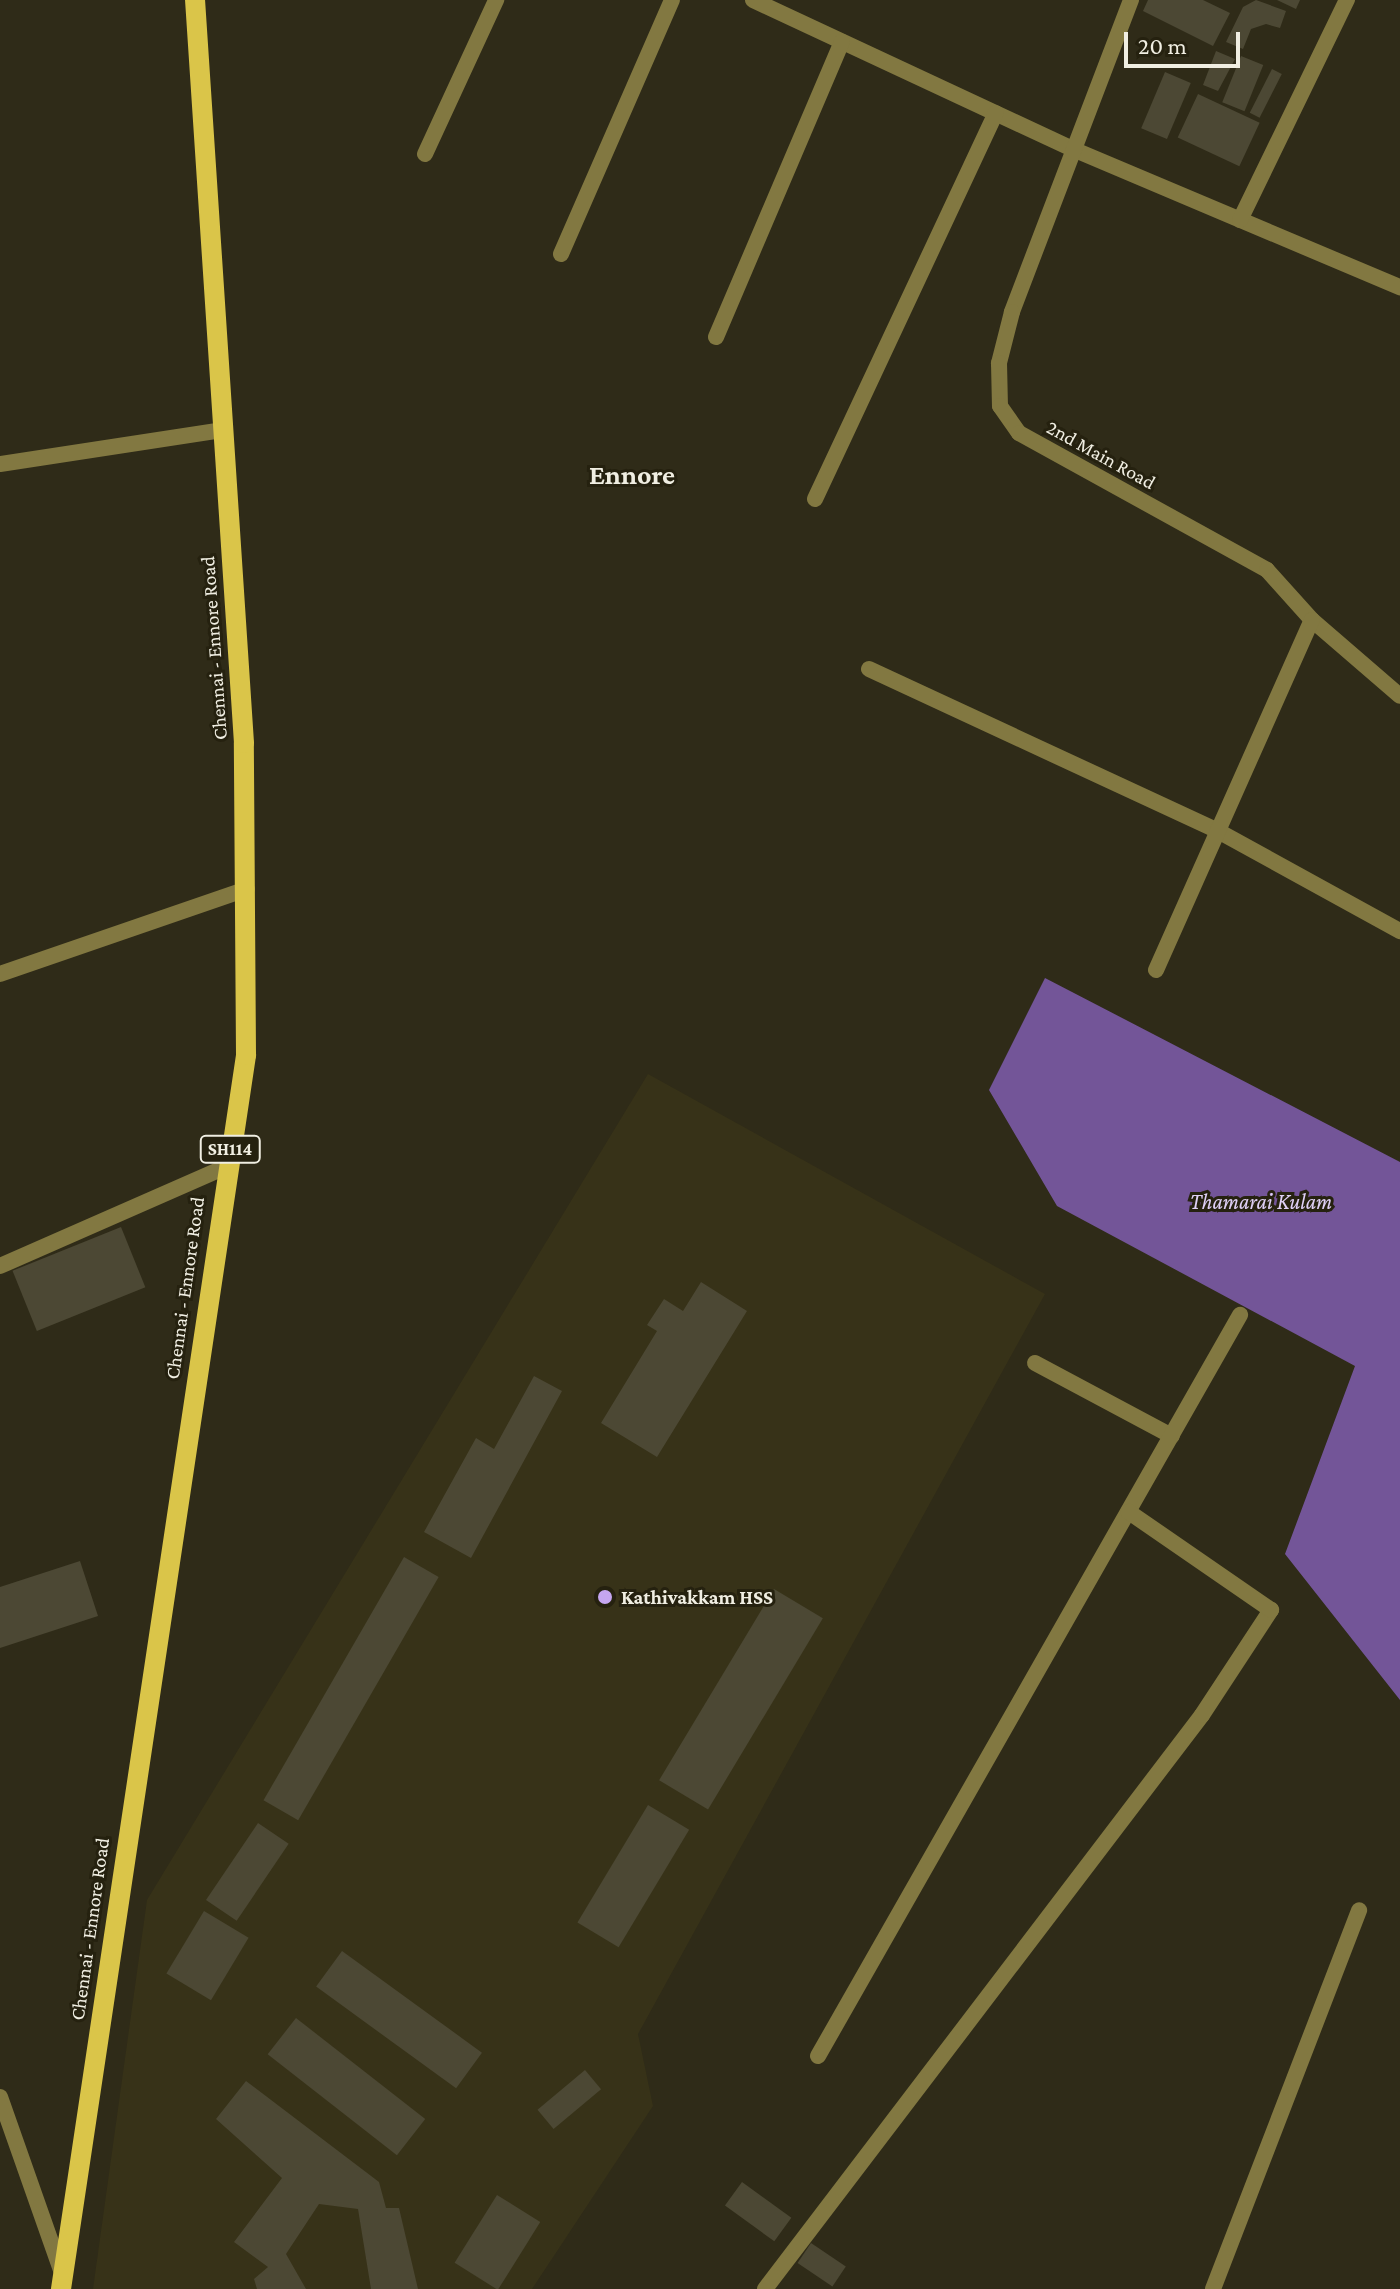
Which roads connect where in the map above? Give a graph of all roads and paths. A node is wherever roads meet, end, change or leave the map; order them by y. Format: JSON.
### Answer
{"nodes":[{"id":1,"x":195,"y":0,"type":"edge"},
{"id":2,"x":496,"y":0,"type":"edge"},
{"id":3,"x":672,"y":0,"type":"edge"},
{"id":4,"x":753,"y":0,"type":"edge"},
{"id":5,"x":1131,"y":0,"type":"edge"},
{"id":6,"x":1347,"y":0,"type":"edge"},
{"id":7,"x":842,"y":42,"type":"junction"},
{"id":8,"x":996,"y":113,"type":"junction"},
{"id":9,"x":1075,"y":150,"type":"junction"},
{"id":10,"x":425,"y":154,"type":"dead end"},
{"id":11,"x":1240,"y":220,"type":"junction"},
{"id":12,"x":561,"y":254,"type":"dead end"},
{"id":13,"x":1400,"y":287,"type":"edge"},
{"id":14,"x":716,"y":337,"type":"dead end"},
{"id":15,"x":223,"y":430,"type":"junction"},
{"id":16,"x":0,"y":464,"type":"edge"},
{"id":17,"x":815,"y":499,"type":"dead end"},
{"id":18,"x":1312,"y":620,"type":"junction"},
{"id":19,"x":869,"y":669,"type":"dead end"},
{"id":20,"x":1400,"y":696,"type":"edge"},
{"id":21,"x":1218,"y":831,"type":"junction"},
{"id":22,"x":247,"y":889,"type":"junction"},
{"id":23,"x":1400,"y":931,"type":"edge"},
{"id":24,"x":1156,"y":970,"type":"dead end"},
{"id":25,"x":0,"y":974,"type":"edge"},
{"id":26,"x":228,"y":1166,"type":"junction"},
{"id":27,"x":0,"y":1266,"type":"edge"},
{"id":28,"x":1240,"y":1315,"type":"dead end"},
{"id":29,"x":1035,"y":1363,"type":"dead end"},
{"id":30,"x":1172,"y":1436,"type":"junction"},
{"id":31,"x":1129,"y":1512,"type":"junction"},
{"id":32,"x":1359,"y":1910,"type":"dead end"},
{"id":33,"x":818,"y":2056,"type":"dead end"},
{"id":34,"x":0,"y":2097,"type":"edge"},
{"id":35,"x":62,"y":2282,"type":"edge"},
{"id":36,"x":765,"y":2289,"type":"edge"},
{"id":37,"x":1213,"y":2289,"type":"edge"}],
"edges":[{"from":1,"to":15,"type":"main road","name":"Chennai - Ennore Road","number":"SH114"},
{"from":2,"to":10,"type":"street"},
{"from":3,"to":12,"type":"street"},
{"from":4,"to":7,"type":"street"},
{"from":5,"to":9,"type":"street","name":"2nd Main Road"},
{"from":6,"to":11,"type":"street"},
{"from":7,"to":8,"type":"street"},
{"from":7,"to":14,"type":"street"},
{"from":8,"to":9,"type":"street"},
{"from":8,"to":17,"type":"street"},
{"from":9,"to":11,"type":"street"},
{"from":9,"to":18,"type":"street","name":"2nd Main Road"},
{"from":11,"to":13,"type":"street"},
{"from":15,"to":16,"type":"street"},
{"from":15,"to":22,"type":"main road","name":"Chennai - Ennore Road","number":"SH114"},
{"from":18,"to":20,"type":"street","name":"2nd Main Road"},
{"from":18,"to":21,"type":"street"},
{"from":19,"to":21,"type":"street"},
{"from":21,"to":23,"type":"street"},
{"from":21,"to":24,"type":"street"},
{"from":22,"to":25,"type":"street"},
{"from":22,"to":26,"type":"main road","name":"Chennai - Ennore Road","number":"SH114"},
{"from":26,"to":27,"type":"street"},
{"from":26,"to":35,"type":"main road","name":"Chennai - Ennore Road","number":"SH114"},
{"from":28,"to":30,"type":"street"},
{"from":29,"to":30,"type":"street"},
{"from":30,"to":31,"type":"street"},
{"from":31,"to":33,"type":"street"},
{"from":31,"to":36,"type":"street"},
{"from":32,"to":37,"type":"street"},
{"from":34,"to":35,"type":"street"}]}
